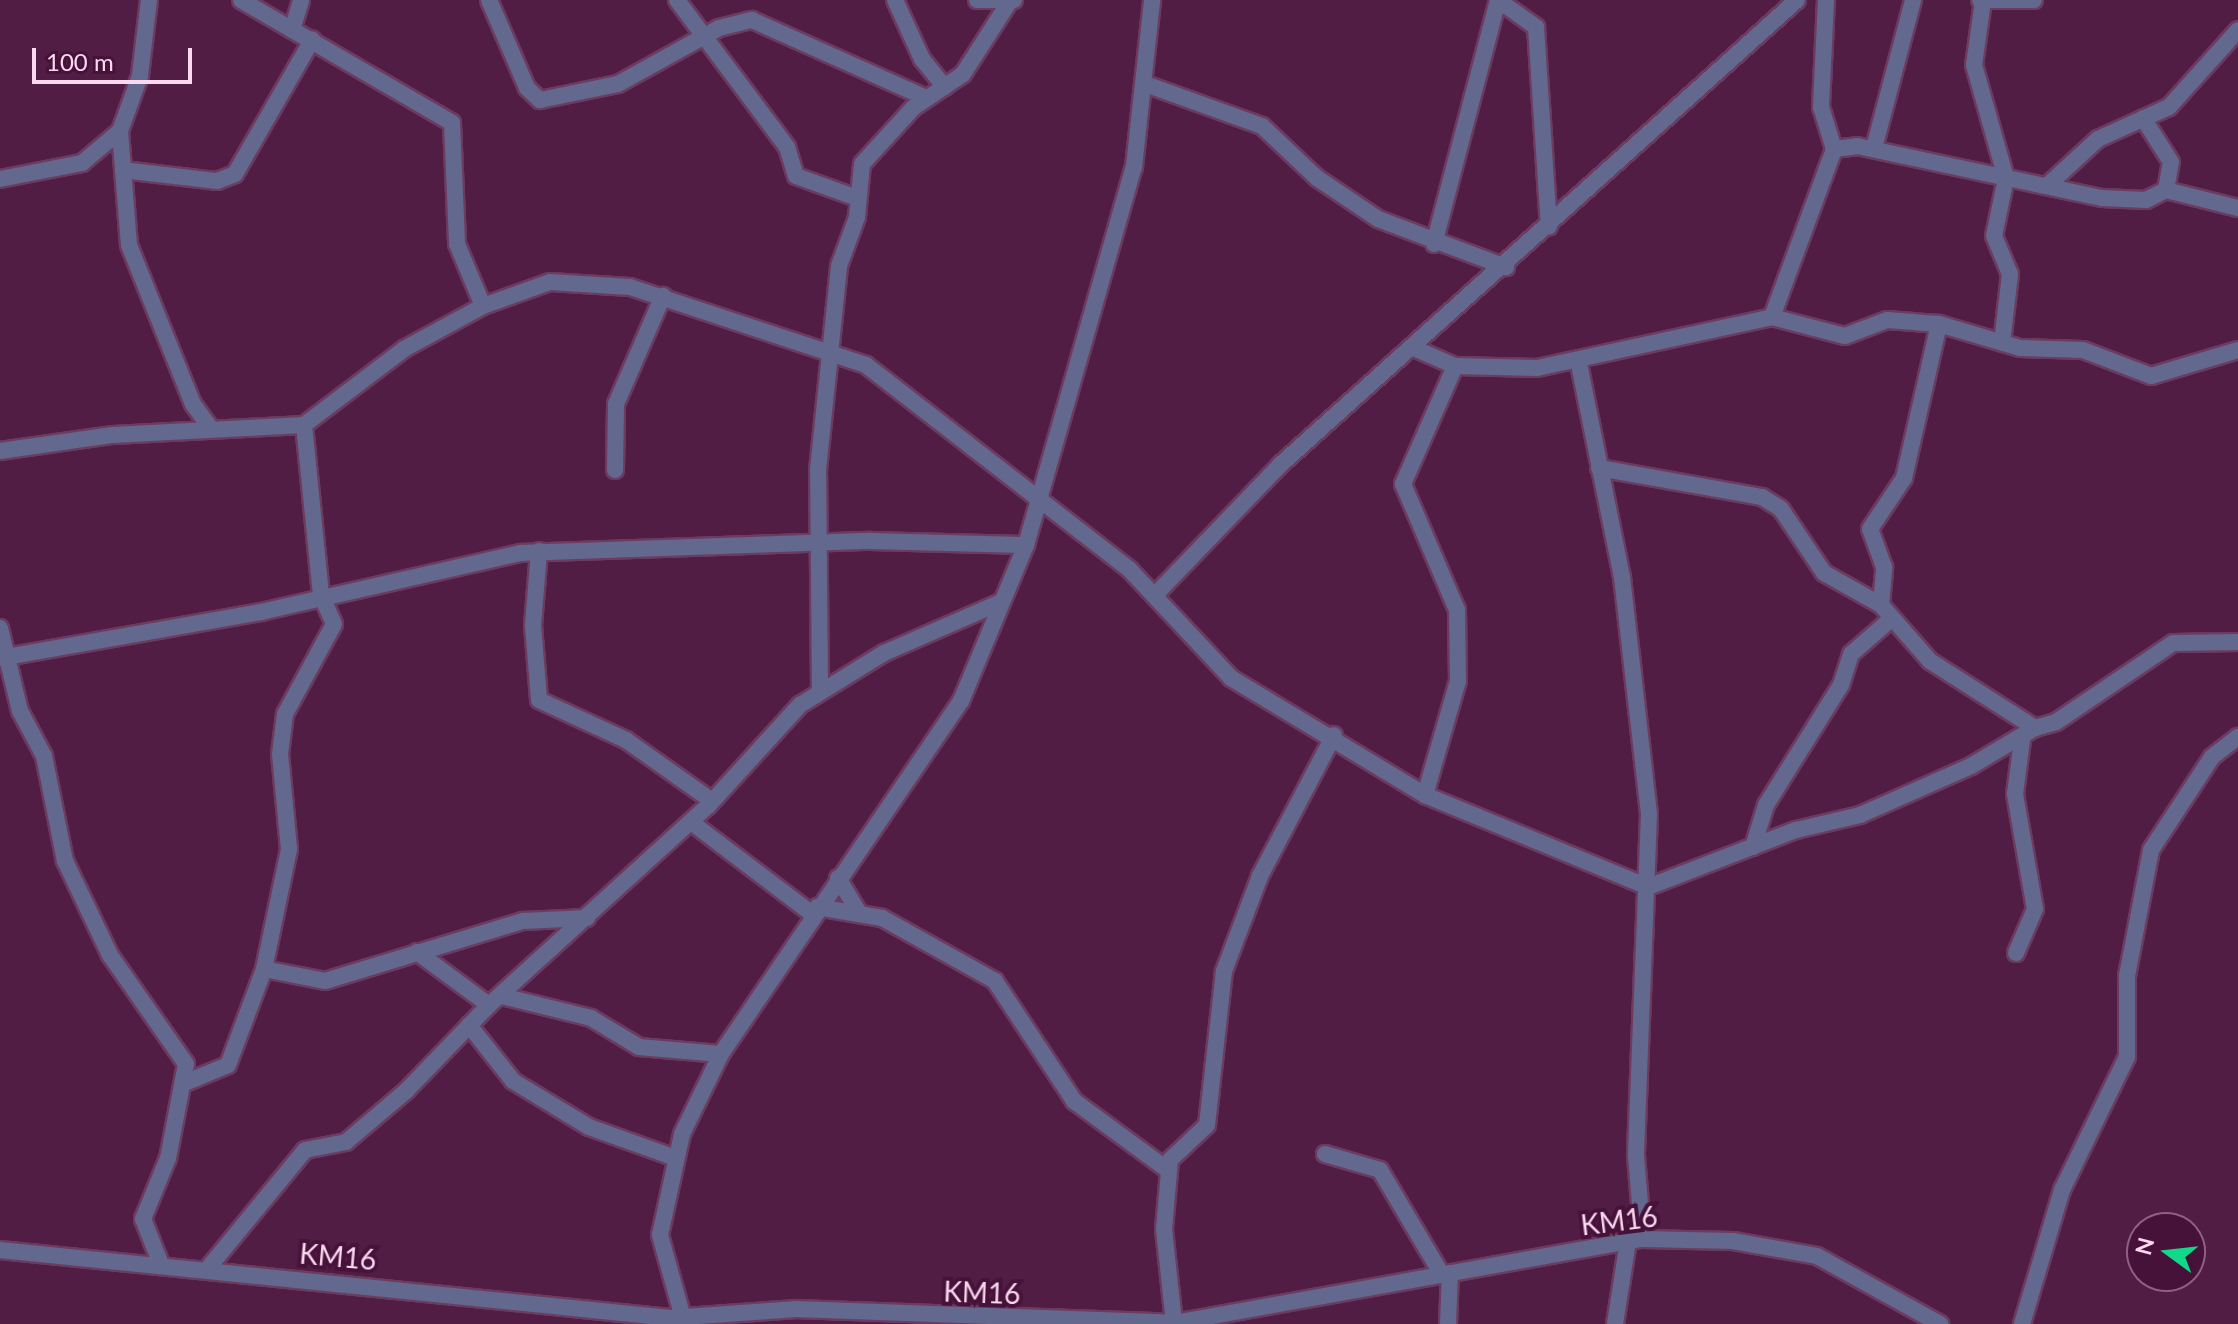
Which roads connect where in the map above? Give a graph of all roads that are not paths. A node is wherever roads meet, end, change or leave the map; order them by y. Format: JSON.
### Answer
{"nodes":[{"id":1,"x":149,"y":0,"type":"edge"},
{"id":2,"x":241,"y":0,"type":"edge"},
{"id":3,"x":301,"y":0,"type":"edge"},
{"id":4,"x":489,"y":0,"type":"edge"},
{"id":5,"x":677,"y":0,"type":"edge"},
{"id":6,"x":977,"y":0,"type":"edge"},
{"id":7,"x":1152,"y":0,"type":"edge"},
{"id":8,"x":1797,"y":0,"type":"edge"},
{"id":9,"x":1826,"y":0,"type":"edge"},
{"id":10,"x":1913,"y":0,"type":"edge"},
{"id":11,"x":2034,"y":0,"type":"edge"},
{"id":12,"x":901,"y":1,"type":"edge"},
{"id":13,"x":1982,"y":1,"type":"edge"},
{"id":14,"x":1011,"y":2,"type":"edge"},
{"id":15,"x":292,"y":30,"type":"junction"},
{"id":16,"x":2238,"y":30,"type":"edge"},
{"id":17,"x":704,"y":36,"type":"junction"},
{"id":18,"x":312,"y":40,"type":"junction"},
{"id":19,"x":1148,"y":85,"type":"junction"},
{"id":20,"x":945,"y":87,"type":"junction"},
{"id":21,"x":926,"y":98,"type":"junction"},
{"id":22,"x":2143,"y":118,"type":"junction"},
{"id":23,"x":120,"y":131,"type":"junction"},
{"id":24,"x":1874,"y":148,"type":"junction"},
{"id":25,"x":101,"y":149,"type":"junction"},
{"id":26,"x":1834,"y":149,"type":"junction"},
{"id":27,"x":123,"y":164,"type":"junction"},
{"id":28,"x":2006,"y":178,"type":"junction"},
{"id":29,"x":0,"y":179,"type":"edge"},
{"id":30,"x":2048,"y":185,"type":"junction"},
{"id":31,"x":2166,"y":190,"type":"junction"},
{"id":32,"x":857,"y":198,"type":"junction"},
{"id":33,"x":2238,"y":208,"type":"edge"},
{"id":34,"x":1549,"y":227,"type":"junction"},
{"id":35,"x":1434,"y":244,"type":"junction"},
{"id":36,"x":1506,"y":267,"type":"junction"},
{"id":37,"x":663,"y":296,"type":"junction"},
{"id":38,"x":483,"y":306,"type":"junction"},
{"id":39,"x":1772,"y":317,"type":"junction"},
{"id":40,"x":1939,"y":324,"type":"junction"},
{"id":41,"x":2002,"y":343,"type":"junction"},
{"id":42,"x":1416,"y":349,"type":"junction"},
{"id":43,"x":2238,"y":350,"type":"edge"},
{"id":44,"x":832,"y":351,"type":"junction"},
{"id":45,"x":1579,"y":364,"type":"junction"},
{"id":46,"x":1455,"y":366,"type":"junction"},
{"id":47,"x":304,"y":425,"type":"junction"},
{"id":48,"x":210,"y":427,"type":"junction"},
{"id":49,"x":0,"y":451,"type":"edge"},
{"id":50,"x":1599,"y":468,"type":"junction"},
{"id":51,"x":615,"y":470,"type":"dead end"},
{"id":52,"x":1040,"y":501,"type":"junction"},
{"id":53,"x":1067,"y":520,"type":"junction"},
{"id":54,"x":1028,"y":540,"type":"junction"},
{"id":55,"x":819,"y":543,"type":"junction"},
{"id":56,"x":539,"y":551,"type":"junction"},
{"id":57,"x":1156,"y":594,"type":"junction"},
{"id":58,"x":321,"y":595,"type":"junction"},
{"id":59,"x":999,"y":603,"type":"junction"},
{"id":60,"x":1886,"y":613,"type":"junction"},
{"id":61,"x":0,"y":628,"type":"edge"},
{"id":62,"x":2238,"y":642,"type":"edge"},
{"id":63,"x":2,"y":658,"type":"edge"},
{"id":64,"x":820,"y":691,"type":"junction"},
{"id":65,"x":2035,"y":728,"type":"junction"},
{"id":66,"x":1334,"y":735,"type":"junction"},
{"id":67,"x":2238,"y":737,"type":"edge"},
{"id":68,"x":2022,"y":740,"type":"junction"},
{"id":69,"x":1425,"y":795,"type":"junction"},
{"id":70,"x":712,"y":801,"type":"junction"},
{"id":71,"x":691,"y":822,"type":"junction"},
{"id":72,"x":1753,"y":847,"type":"junction"},
{"id":73,"x":838,"y":878,"type":"junction"},
{"id":74,"x":1648,"y":887,"type":"junction"},
{"id":75,"x":815,"y":911,"type":"junction"},
{"id":76,"x":858,"y":911,"type":"junction"},
{"id":77,"x":587,"y":918,"type":"junction"},
{"id":78,"x":417,"y":952,"type":"junction"},
{"id":79,"x":2016,"y":953,"type":"dead end"},
{"id":80,"x":264,"y":969,"type":"junction"},
{"id":81,"x":496,"y":1000,"type":"junction"},
{"id":82,"x":469,"y":1025,"type":"junction"},
{"id":83,"x":721,"y":1054,"type":"junction"},
{"id":84,"x":187,"y":1082,"type":"junction"},
{"id":85,"x":1325,"y":1154,"type":"dead end"},
{"id":86,"x":673,"y":1157,"type":"junction"},
{"id":87,"x":1168,"y":1170,"type":"junction"},
{"id":88,"x":1635,"y":1240,"type":"junction"},
{"id":89,"x":0,"y":1250,"type":"edge"},
{"id":90,"x":160,"y":1262,"type":"junction"},
{"id":91,"x":209,"y":1267,"type":"junction"},
{"id":92,"x":1446,"y":1274,"type":"junction"},
{"id":93,"x":797,"y":1316,"type":"edge"},
{"id":94,"x":598,"y":1319,"type":"edge"},
{"id":95,"x":673,"y":1320,"type":"edge"},
{"id":96,"x":1234,"y":1320,"type":"edge"},
{"id":97,"x":1128,"y":1323,"type":"edge"},
{"id":98,"x":1174,"y":1323,"type":"edge"},
{"id":99,"x":1448,"y":1324,"type":"edge"},
{"id":100,"x":1615,"y":1324,"type":"edge"},
{"id":101,"x":1940,"y":1324,"type":"edge"},
{"id":102,"x":2022,"y":1324,"type":"edge"}],
"edges":[{"from":1,"to":23,"type":"street"},
{"from":2,"to":15,"type":"street"},
{"from":3,"to":15,"type":"street"},
{"from":4,"to":17,"type":"street"},
{"from":5,"to":17,"type":"street"},
{"from":6,"to":14,"type":"street"},
{"from":7,"to":19,"type":"street"},
{"from":8,"to":34,"type":"street"},
{"from":9,"to":26,"type":"street"},
{"from":10,"to":24,"type":"street"},
{"from":11,"to":13,"type":"street"},
{"from":12,"to":20,"type":"street"},
{"from":13,"to":28,"type":"street"},
{"from":14,"to":20,"type":"street"},
{"from":15,"to":18,"type":"street"},
{"from":16,"to":22,"type":"street"},
{"from":17,"to":21,"type":"street"},
{"from":17,"to":32,"type":"street"},
{"from":18,"to":27,"type":"street"},
{"from":18,"to":38,"type":"street"},
{"from":19,"to":35,"type":"street"},
{"from":19,"to":52,"type":"street"},
{"from":20,"to":21,"type":"street"},
{"from":21,"to":32,"type":"street"},
{"from":22,"to":30,"type":"street"},
{"from":22,"to":31,"type":"street"},
{"from":23,"to":25,"type":"street"},
{"from":23,"to":27,"type":"street"},
{"from":24,"to":26,"type":"street"},
{"from":24,"to":28,"type":"street"},
{"from":25,"to":27,"type":"street"},
{"from":25,"to":29,"type":"street"},
{"from":26,"to":39,"type":"street"},
{"from":27,"to":48,"type":"street"},
{"from":28,"to":30,"type":"street"},
{"from":28,"to":41,"type":"street"},
{"from":30,"to":31,"type":"street"},
{"from":31,"to":33,"type":"street"},
{"from":32,"to":44,"type":"street"},
{"from":34,"to":35,"type":"street"},
{"from":34,"to":36,"type":"street"},
{"from":35,"to":36,"type":"street"},
{"from":36,"to":42,"type":"street"},
{"from":37,"to":38,"type":"street"},
{"from":37,"to":44,"type":"street"},
{"from":37,"to":51,"type":"street"},
{"from":38,"to":47,"type":"street"},
{"from":39,"to":40,"type":"street"},
{"from":39,"to":45,"type":"street"},
{"from":40,"to":41,"type":"street"},
{"from":40,"to":60,"type":"street"},
{"from":41,"to":43,"type":"street"},
{"from":42,"to":46,"type":"street"},
{"from":42,"to":57,"type":"street"},
{"from":44,"to":52,"type":"street"},
{"from":44,"to":55,"type":"street"},
{"from":45,"to":46,"type":"street"},
{"from":45,"to":50,"type":"street"},
{"from":46,"to":69,"type":"street"},
{"from":47,"to":48,"type":"street"},
{"from":47,"to":58,"type":"street"},
{"from":48,"to":49,"type":"street"},
{"from":50,"to":60,"type":"street"},
{"from":50,"to":74,"type":"street"},
{"from":52,"to":53,"type":"street"},
{"from":52,"to":54,"type":"street"},
{"from":53,"to":54,"type":"street"},
{"from":53,"to":57,"type":"street"},
{"from":54,"to":55,"type":"street"},
{"from":54,"to":59,"type":"street"},
{"from":55,"to":56,"type":"street"},
{"from":55,"to":64,"type":"street"},
{"from":56,"to":58,"type":"street"},
{"from":56,"to":70,"type":"street"},
{"from":57,"to":66,"type":"street"},
{"from":58,"to":63,"type":"street"},
{"from":58,"to":80,"type":"street"},
{"from":59,"to":64,"type":"street"},
{"from":59,"to":73,"type":"street"},
{"from":60,"to":65,"type":"street"},
{"from":60,"to":72,"type":"street"},
{"from":61,"to":63,"type":"street"},
{"from":62,"to":65,"type":"street"},
{"from":63,"to":84,"type":"street"},
{"from":64,"to":70,"type":"street"},
{"from":65,"to":68,"type":"street"},
{"from":66,"to":69,"type":"street"},
{"from":66,"to":87,"type":"street"},
{"from":67,"to":102,"type":"street"},
{"from":68,"to":72,"type":"street"},
{"from":68,"to":79,"type":"street"},
{"from":69,"to":74,"type":"street"},
{"from":70,"to":71,"type":"street"},
{"from":71,"to":75,"type":"street"},
{"from":71,"to":77,"type":"street"},
{"from":72,"to":74,"type":"street"},
{"from":73,"to":75,"type":"street"},
{"from":73,"to":76,"type":"street"},
{"from":74,"to":88,"type":"street"},
{"from":75,"to":76,"type":"street"},
{"from":75,"to":83,"type":"street"},
{"from":76,"to":87,"type":"street"},
{"from":77,"to":78,"type":"street"},
{"from":77,"to":81,"type":"street"},
{"from":78,"to":80,"type":"street"},
{"from":78,"to":81,"type":"street"},
{"from":80,"to":84,"type":"street"},
{"from":81,"to":82,"type":"street"},
{"from":81,"to":83,"type":"street"},
{"from":82,"to":86,"type":"street"},
{"from":82,"to":91,"type":"street"},
{"from":83,"to":86,"type":"street"},
{"from":84,"to":90,"type":"street"},
{"from":85,"to":92,"type":"street"},
{"from":86,"to":95,"type":"street"},
{"from":87,"to":98,"type":"street"},
{"from":88,"to":92,"type":"street","name":"KM16"},
{"from":88,"to":100,"type":"street"},
{"from":88,"to":101,"type":"street","name":"KM16"},
{"from":89,"to":90,"type":"street","name":"KM16"},
{"from":90,"to":91,"type":"street","name":"KM16"},
{"from":91,"to":94,"type":"street","name":"KM16"},
{"from":92,"to":96,"type":"street","name":"KM16"},
{"from":92,"to":99,"type":"street"},
{"from":93,"to":95,"type":"street","name":"KM16"},
{"from":93,"to":97,"type":"street","name":"KM16"},
{"from":94,"to":95,"type":"street","name":"KM16"},
{"from":96,"to":98,"type":"street","name":"KM16"},
{"from":97,"to":98,"type":"street","name":"KM16"}]}
